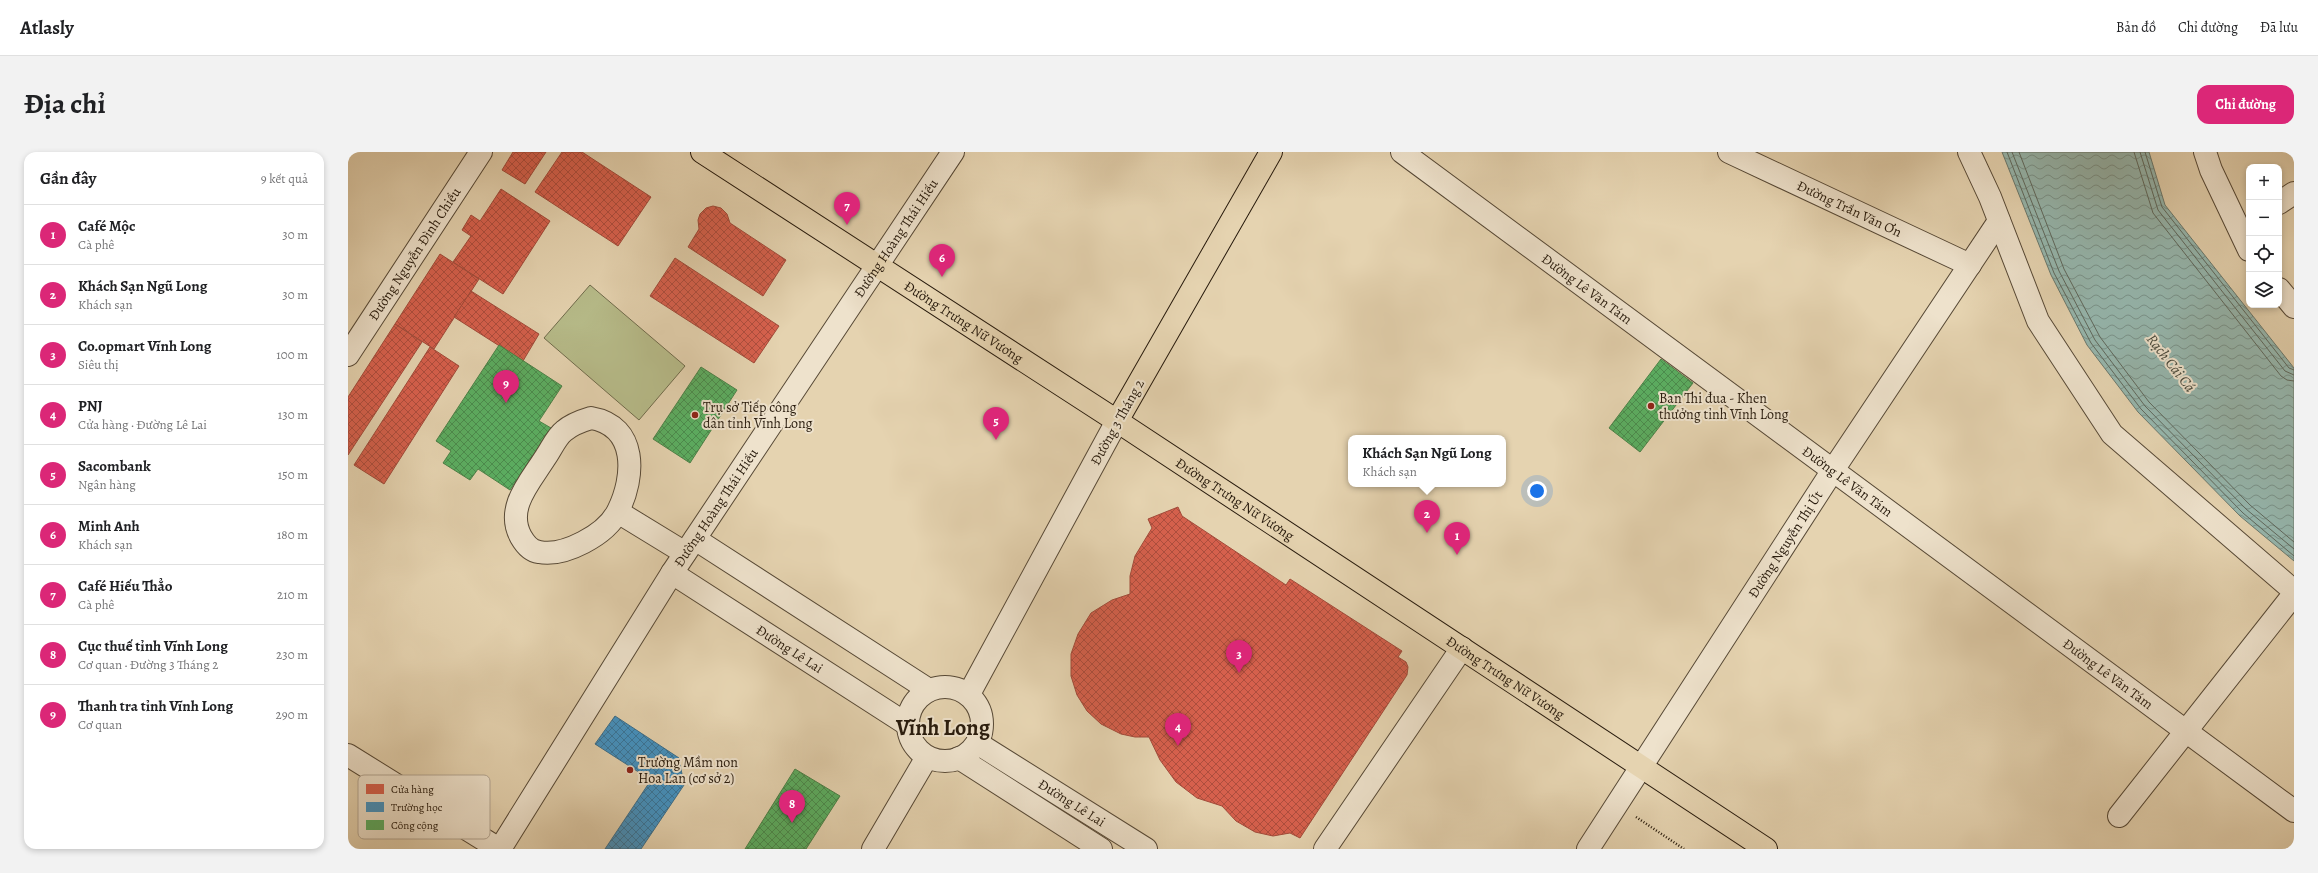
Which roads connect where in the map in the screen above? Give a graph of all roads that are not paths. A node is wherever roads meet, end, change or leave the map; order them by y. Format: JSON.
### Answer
{"nodes":[{"id":1,"x":481,"y":152,"type":"edge"},
{"id":2,"x":702,"y":152,"type":"edge"},
{"id":3,"x":953,"y":152,"type":"edge"},
{"id":4,"x":1271,"y":152,"type":"edge"},
{"id":5,"x":1402,"y":152,"type":"edge"},
{"id":6,"x":1729,"y":152,"type":"edge"},
{"id":7,"x":1969,"y":152,"type":"edge"},
{"id":8,"x":2205,"y":152,"type":"edge"},
{"id":9,"x":2294,"y":193,"type":"edge"},
{"id":10,"x":2282,"y":201,"type":"edge"},
{"id":11,"x":1999,"y":221,"type":"junction"},
{"id":12,"x":2244,"y":227,"type":"edge"},
{"id":13,"x":1970,"y":265,"type":"junction"},
{"id":14,"x":877,"y":266,"type":"junction"},
{"id":15,"x":2282,"y":293,"type":"edge"},
{"id":16,"x":2294,"y":307,"type":"edge"},
{"id":17,"x":348,"y":355,"type":"edge"},
{"id":18,"x":1117,"y":421,"type":"junction"},
{"id":19,"x":1833,"y":470,"type":"junction"},
{"id":20,"x":618,"y":512,"type":"junction"},
{"id":21,"x":690,"y":546,"type":"junction"},
{"id":22,"x":672,"y":573,"type":"junction"},
{"id":23,"x":2294,"y":591,"type":"edge"},
{"id":24,"x":2294,"y":594,"type":"edge"},
{"id":25,"x":1462,"y":648,"type":"junction"},
{"id":26,"x":929,"y":690,"type":"junction"},
{"id":27,"x":969,"y":694,"type":"junction"},
{"id":28,"x":908,"y":725,"type":"junction"},
{"id":29,"x":2186,"y":731,"type":"junction"},
{"id":30,"x":977,"y":743,"type":"junction"},
{"id":31,"x":348,"y":755,"type":"edge"},
{"id":32,"x":927,"y":757,"type":"junction"},
{"id":33,"x":959,"y":758,"type":"junction"},
{"id":34,"x":1640,"y":766,"type":"junction"},
{"id":35,"x":380,"y":775,"type":"edge"},
{"id":36,"x":2294,"y":811,"type":"edge"},
{"id":37,"x":2119,"y":816,"type":"dead end"},
{"id":38,"x":483,"y":839,"type":"edge"},
{"id":39,"x":499,"y":849,"type":"edge"},
{"id":40,"x":874,"y":849,"type":"edge"},
{"id":41,"x":1101,"y":849,"type":"edge"},
{"id":42,"x":1146,"y":849,"type":"edge"},
{"id":43,"x":1325,"y":849,"type":"edge"},
{"id":44,"x":1588,"y":849,"type":"edge"},
{"id":45,"x":1766,"y":849,"type":"edge"}],
"edges":[{"from":1,"to":17,"type":"street","name":"Đường Nguyễn Đình Chiểu"},
{"from":2,"to":14,"type":"main road","name":"Đường Trưng Nữ Vương"},
{"from":3,"to":14,"type":"street","name":"Đường Hoàng Thái Hiếu"},
{"from":4,"to":18,"type":"main road","name":"Đường 3 Tháng 2"},
{"from":5,"to":19,"type":"street","name":"Đường Lê Văn Tám"},
{"from":6,"to":13,"type":"street","name":"Đường Trần Văn Ơn"},
{"from":7,"to":11,"type":"street"},
{"from":8,"to":12,"type":"street"},
{"from":9,"to":10,"type":"street"},
{"from":11,"to":13,"type":"street","name":"Đường Nguyễn Thị Út"},
{"from":11,"to":23,"type":"street"},
{"from":13,"to":19,"type":"street","name":"Đường Nguyễn Thị Út"},
{"from":14,"to":18,"type":"main road","name":"Đường Trưng Nữ Vương"},
{"from":14,"to":21,"type":"street","name":"Đường Hoàng Thái Hiếu"},
{"from":15,"to":16,"type":"street"},
{"from":18,"to":25,"type":"main road","name":"Đường Trưng Nữ Vương"},
{"from":18,"to":27,"type":"street","name":"Đường 3 Tháng 2"},
{"from":19,"to":29,"type":"street","name":"Đường Lê Văn Tám"},
{"from":19,"to":34,"type":"street","name":"Đường Nguyễn Thị Út"},
{"from":20,"to":20,"type":"street"},
{"from":20,"to":21,"type":"street"},
{"from":21,"to":22,"type":"street","name":"Đường Hoàng Thái Hiếu"},
{"from":21,"to":26,"type":"street"},
{"from":22,"to":28,"type":"street","name":"Đường Lê Lai"},
{"from":22,"to":39,"type":"street","name":"Đường Hoàng Thái Hiếu"},
{"from":24,"to":29,"type":"street"},
{"from":25,"to":34,"type":"main road","name":"Đường Trưng Nữ Vương"},
{"from":25,"to":43,"type":"street"},
{"from":26,"to":27,"type":"street"},
{"from":26,"to":28,"type":"street"},
{"from":27,"to":30,"type":"street"},
{"from":28,"to":32,"type":"street"},
{"from":29,"to":36,"type":"street","name":"Đường Lê Văn Tám"},
{"from":29,"to":37,"type":"street"},
{"from":30,"to":33,"type":"street"},
{"from":30,"to":42,"type":"street","name":"Đường Lê Lai"},
{"from":31,"to":35,"type":"street"},
{"from":32,"to":33,"type":"street"},
{"from":32,"to":40,"type":"street"},
{"from":33,"to":41,"type":"street","name":"Đường Lê Lai"},
{"from":34,"to":44,"type":"street","name":"Đường Nguyễn Thị Út"},
{"from":34,"to":45,"type":"main road","name":"Đường Trưng Nữ Vương"},
{"from":38,"to":39,"type":"street"}]}
